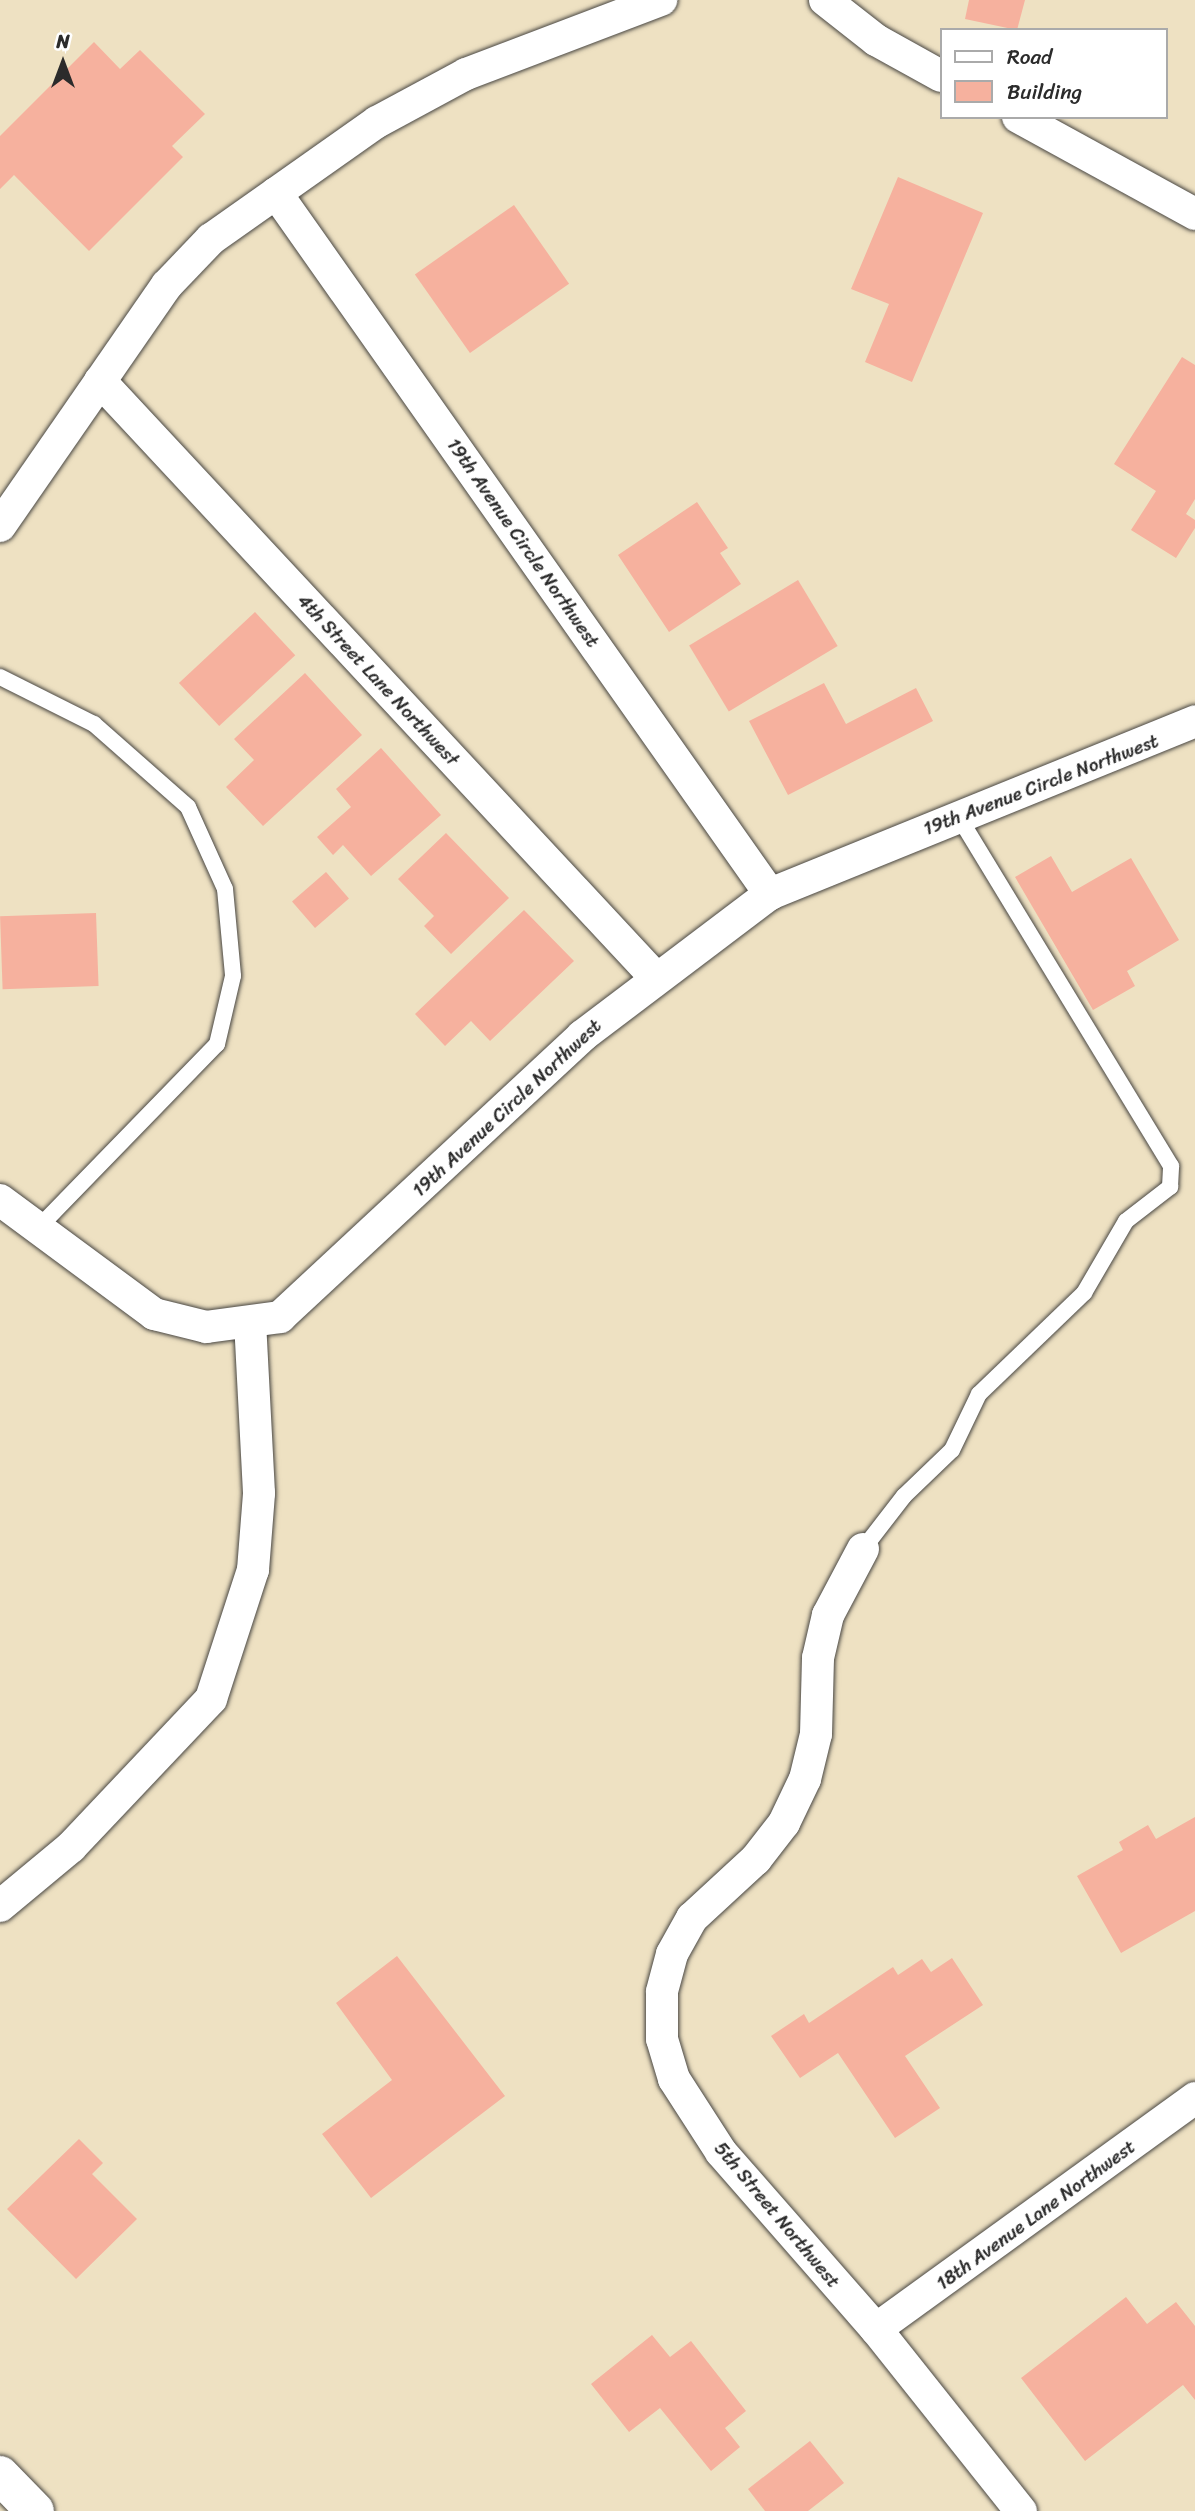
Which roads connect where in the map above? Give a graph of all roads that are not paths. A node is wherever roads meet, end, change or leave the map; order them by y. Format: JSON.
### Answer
{"nodes":[{"id":1,"x":661,"y":0,"type":"edge"},
{"id":2,"x":825,"y":0,"type":"edge"},
{"id":3,"x":940,"y":75,"type":"edge"},
{"id":4,"x":1022,"y":119,"type":"edge"},
{"id":5,"x":276,"y":193,"type":"junction"},
{"id":6,"x":1195,"y":214,"type":"edge"},
{"id":7,"x":100,"y":381,"type":"junction"},
{"id":8,"x":0,"y":526,"type":"edge"},
{"id":9,"x":0,"y":677,"type":"edge"},
{"id":10,"x":1195,"y":721,"type":"edge"},
{"id":11,"x":958,"y":816,"type":"junction"},
{"id":12,"x":770,"y":894,"type":"junction"},
{"id":13,"x":656,"y":978,"type":"junction"},
{"id":14,"x":0,"y":1200,"type":"edge"},
{"id":15,"x":39,"y":1227,"type":"junction"},
{"id":16,"x":250,"y":1324,"type":"junction"},
{"id":17,"x":863,"y":1549,"type":"joint"},
{"id":18,"x":0,"y":1906,"type":"edge"},
{"id":19,"x":1195,"y":2098,"type":"edge"},
{"id":20,"x":876,"y":2329,"type":"junction"},
{"id":21,"x":0,"y":2475,"type":"edge"},
{"id":22,"x":36,"y":2511,"type":"edge"},
{"id":23,"x":1021,"y":2511,"type":"edge"}],
"edges":[{"from":1,"to":5,"type":"street"},
{"from":2,"to":3,"type":"street"},
{"from":4,"to":6,"type":"street"},
{"from":5,"to":7,"type":"street"},
{"from":5,"to":12,"type":"street","name":"19th Avenue Circle Northwest"},
{"from":7,"to":8,"type":"street"},
{"from":7,"to":13,"type":"street","name":"4th Street Lane Northwest"},
{"from":9,"to":15,"type":"lane"},
{"from":10,"to":11,"type":"street","name":"19th Avenue Circle Northwest"},
{"from":11,"to":12,"type":"street","name":"19th Avenue Circle Northwest"},
{"from":11,"to":17,"type":"lane"},
{"from":12,"to":13,"type":"street","name":"19th Avenue Circle Northwest"},
{"from":13,"to":16,"type":"street","name":"19th Avenue Circle Northwest"},
{"from":14,"to":15,"type":"street","name":"19th Avenue Circle Northwest"},
{"from":15,"to":16,"type":"street","name":"19th Avenue Circle Northwest"},
{"from":16,"to":18,"type":"street"},
{"from":17,"to":20,"type":"street","name":"5th Street Northwest"},
{"from":19,"to":20,"type":"street","name":"18th Avenue Lane Northwest"},
{"from":20,"to":23,"type":"street","name":"5th Street Northwest"},
{"from":21,"to":22,"type":"street"}]}
